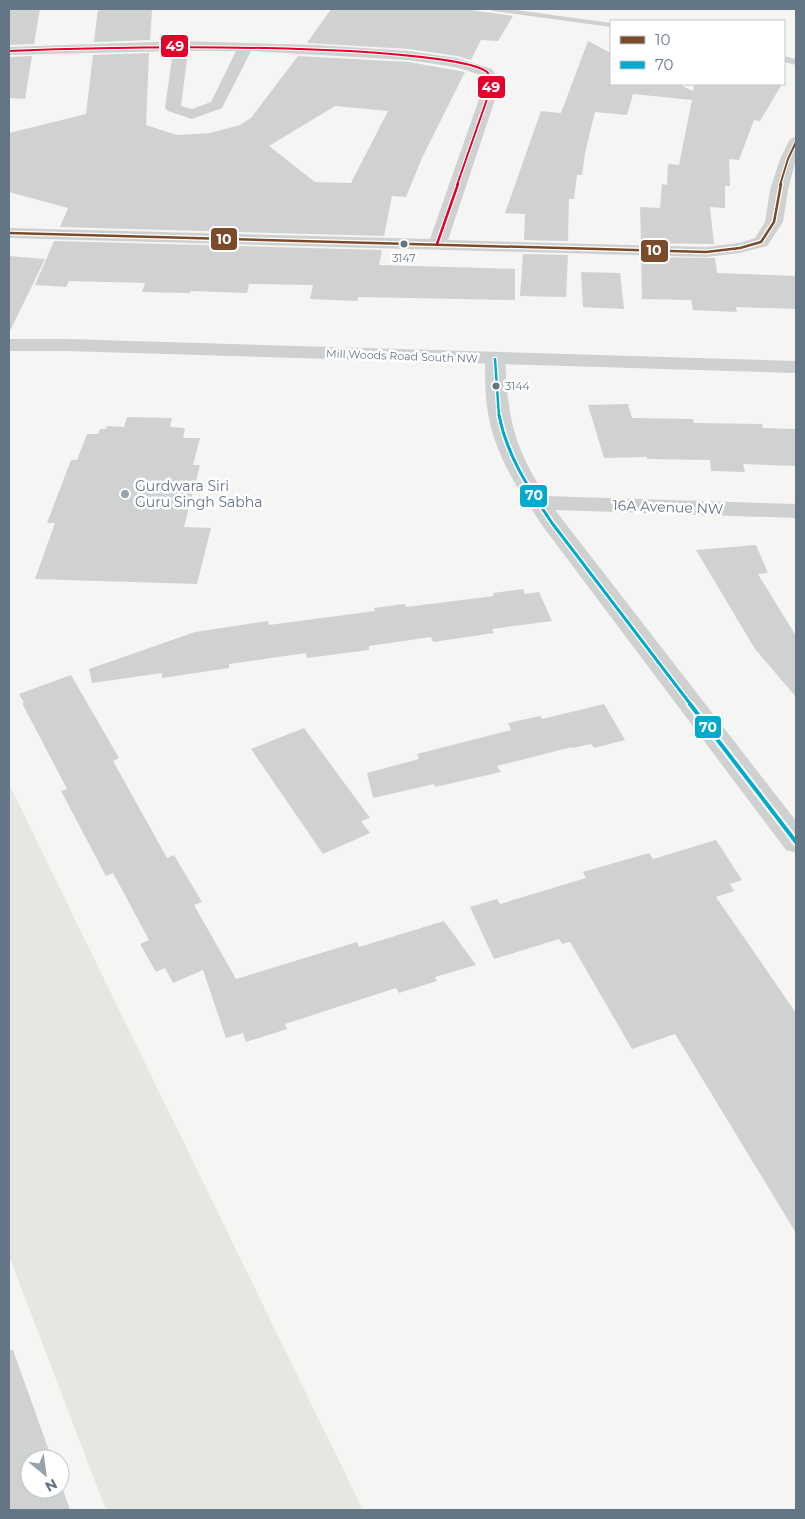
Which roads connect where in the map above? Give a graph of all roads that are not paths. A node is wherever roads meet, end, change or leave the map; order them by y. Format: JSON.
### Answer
{"nodes":[{"id":1,"x":493,"y":9,"type":"edge"},
{"id":2,"x":610,"y":25,"type":"edge"},
{"id":3,"x":181,"y":45,"type":"junction"},
{"id":4,"x":246,"y":46,"type":"junction"},
{"id":5,"x":9,"y":51,"type":"edge"},
{"id":6,"x":796,"y":142,"type":"edge"},
{"id":7,"x":9,"y":233,"type":"edge"},
{"id":8,"x":437,"y":244,"type":"junction"},
{"id":9,"x":9,"y":345,"type":"edge"},
{"id":10,"x":495,"y":359,"type":"junction"},
{"id":11,"x":796,"y":367,"type":"edge"},
{"id":12,"x":539,"y":503,"type":"junction"},
{"id":13,"x":796,"y":511,"type":"edge"},
{"id":14,"x":796,"y":842,"type":"edge"}],
"edges":[{"from":1,"to":2,"type":"lane"},
{"from":3,"to":4,"type":"street"},
{"from":3,"to":4,"type":"street"},
{"from":3,"to":5,"type":"street"},
{"from":4,"to":8,"type":"street"},
{"from":6,"to":8,"type":"street"},
{"from":7,"to":8,"type":"street"},
{"from":9,"to":10,"type":"street","name":"Mill Woods Road South NW"},
{"from":10,"to":11,"type":"street","name":"Mill Woods Road South NW"},
{"from":10,"to":12,"type":"street"},
{"from":12,"to":13,"type":"street","name":"16A Avenue NW"},
{"from":12,"to":14,"type":"street"}]}
